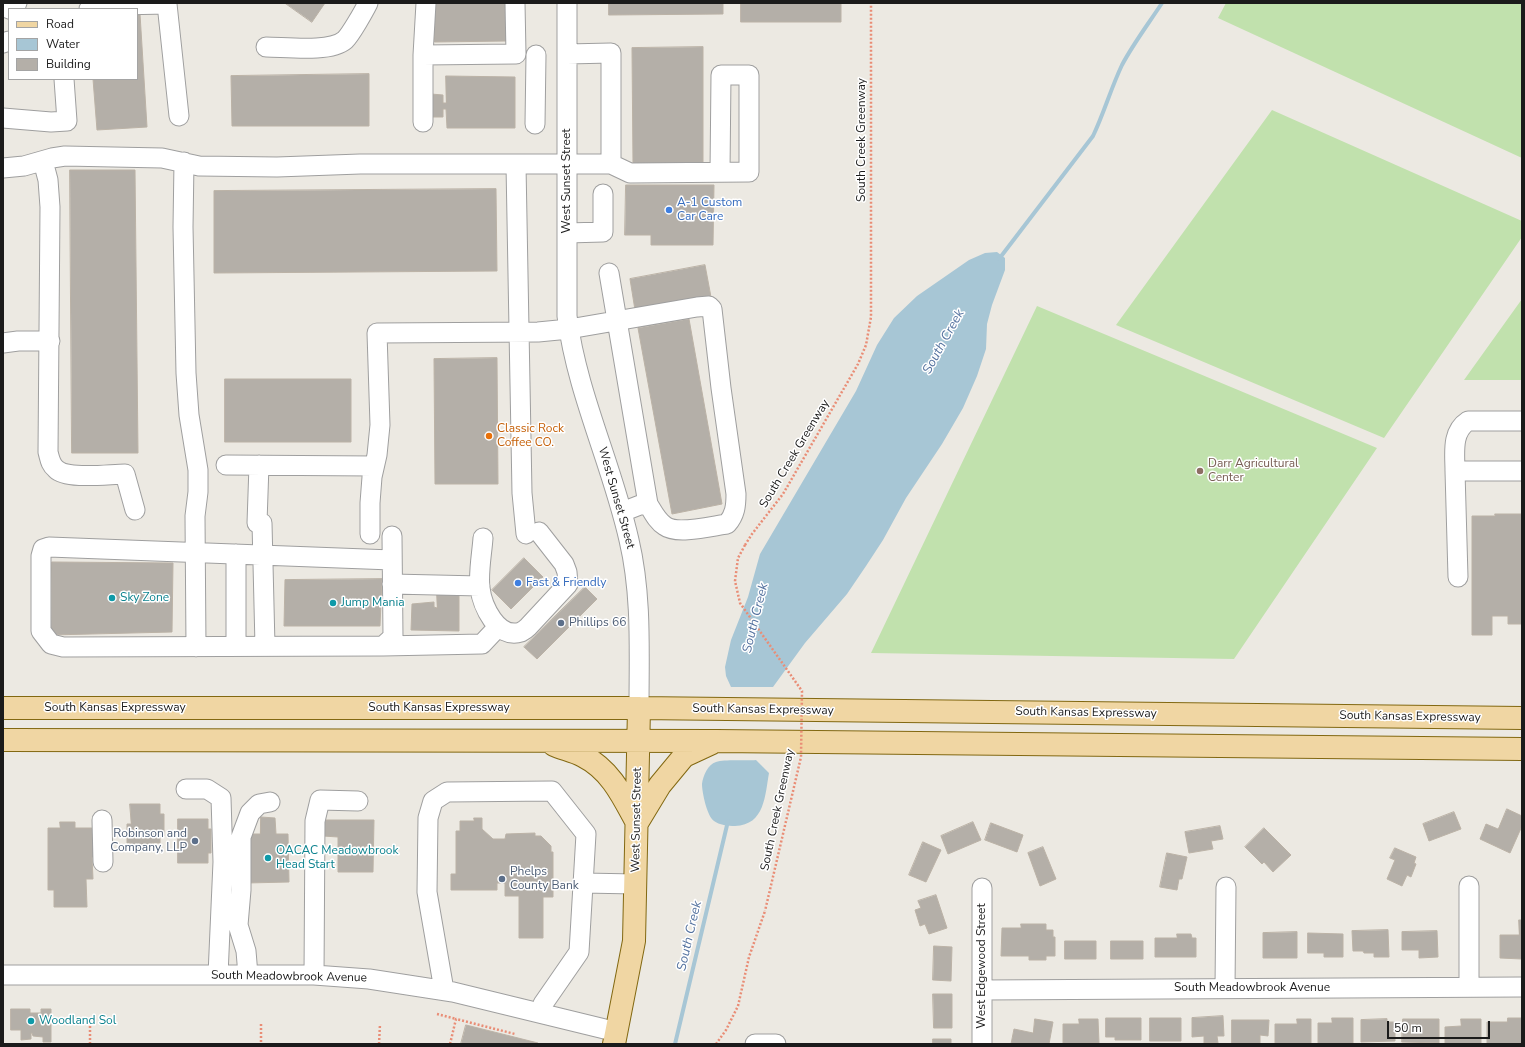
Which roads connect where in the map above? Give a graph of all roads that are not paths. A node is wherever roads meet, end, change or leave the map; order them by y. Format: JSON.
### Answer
{"nodes":[{"id":1,"x":368,"y":3,"type":"edge"},
{"id":2,"x":426,"y":3,"type":"edge"},
{"id":3,"x":515,"y":3,"type":"edge"},
{"id":4,"x":567,"y":3,"type":"edge"},
{"id":5,"x":96,"y":8,"type":"edge"},
{"id":6,"x":266,"y":47,"type":"dead end"},
{"id":7,"x":516,"y":54,"type":"junction"},
{"id":8,"x":423,"y":55,"type":"junction"},
{"id":9,"x":536,"y":55,"type":"junction"},
{"id":10,"x":567,"y":55,"type":"junction"},
{"id":11,"x":64,"y":80,"type":"edge"},
{"id":12,"x":179,"y":116,"type":"dead end"},
{"id":13,"x":3,"y":118,"type":"edge"},
{"id":14,"x":424,"y":122,"type":"dead end"},
{"id":15,"x":535,"y":124,"type":"dead end"},
{"id":16,"x":43,"y":161,"type":"junction"},
{"id":17,"x":184,"y":162,"type":"junction"},
{"id":18,"x":567,"y":164,"type":"junction"},
{"id":19,"x":611,"y":164,"type":"junction"},
{"id":20,"x":516,"y":165,"type":"junction"},
{"id":21,"x":3,"y":168,"type":"edge"},
{"id":22,"x":720,"y":172,"type":"junction"},
{"id":23,"x":603,"y":194,"type":"dead end"},
{"id":24,"x":567,"y":233,"type":"junction"},
{"id":25,"x":609,"y":273,"type":"dead end"},
{"id":26,"x":617,"y":321,"type":"junction"},
{"id":27,"x":569,"y":329,"type":"junction"},
{"id":28,"x":520,"y":333,"type":"junction"},
{"id":29,"x":50,"y":341,"type":"junction"},
{"id":30,"x":3,"y":343,"type":"edge"},
{"id":31,"x":1522,"y":421,"type":"edge"},
{"id":32,"x":226,"y":465,"type":"dead end"},
{"id":33,"x":259,"y":465,"type":"junction"},
{"id":34,"x":374,"y":466,"type":"junction"},
{"id":35,"x":1455,"y":471,"type":"junction"},
{"id":36,"x":1522,"y":471,"type":"edge"},
{"id":37,"x":648,"y":504,"type":"junction"},
{"id":38,"x":135,"y":510,"type":"dead end"},
{"id":39,"x":622,"y":512,"type":"junction"},
{"id":40,"x":370,"y":534,"type":"dead end"},
{"id":41,"x":392,"y":536,"type":"dead end"},
{"id":42,"x":483,"y":538,"type":"dead end"},
{"id":43,"x":195,"y":552,"type":"junction"},
{"id":44,"x":236,"y":554,"type":"junction"},
{"id":45,"x":263,"y":555,"type":"junction"},
{"id":46,"x":392,"y":560,"type":"junction"},
{"id":47,"x":1458,"y":577,"type":"dead end"},
{"id":48,"x":392,"y":584,"type":"junction"},
{"id":49,"x":480,"y":586,"type":"junction"},
{"id":50,"x":498,"y":626,"type":"junction"},
{"id":51,"x":236,"y":646,"type":"junction"},
{"id":52,"x":265,"y":646,"type":"junction"},
{"id":53,"x":383,"y":646,"type":"junction"},
{"id":54,"x":196,"y":647,"type":"junction"},
{"id":55,"x":3,"y":708,"type":"edge"},
{"id":56,"x":639,"y":708,"type":"junction"},
{"id":57,"x":1522,"y":718,"type":"edge"},
{"id":58,"x":3,"y":740,"type":"edge"},
{"id":59,"x":542,"y":740,"type":"junction"},
{"id":60,"x":639,"y":740,"type":"junction"},
{"id":61,"x":717,"y":741,"type":"junction"},
{"id":62,"x":1522,"y":749,"type":"edge"},
{"id":63,"x":186,"y":789,"type":"dead end"},
{"id":64,"x":358,"y":801,"type":"dead end"},
{"id":65,"x":270,"y":802,"type":"dead end"},
{"id":66,"x":102,"y":820,"type":"dead end"},
{"id":67,"x":637,"y":823,"type":"junction"},
{"id":68,"x":103,"y":862,"type":"dead end"},
{"id":69,"x":583,"y":883,"type":"junction"},
{"id":70,"x":636,"y":884,"type":"junction"},
{"id":71,"x":1469,"y":886,"type":"dead end"},
{"id":72,"x":1226,"y":887,"type":"dead end"},
{"id":73,"x":982,"y":888,"type":"dead end"},
{"id":74,"x":314,"y":975,"type":"junction"},
{"id":75,"x":3,"y":976,"type":"edge"},
{"id":76,"x":218,"y":976,"type":"junction"},
{"id":77,"x":248,"y":976,"type":"junction"},
{"id":78,"x":1469,"y":987,"type":"junction"},
{"id":79,"x":1522,"y":987,"type":"edge"},
{"id":80,"x":1226,"y":988,"type":"junction"},
{"id":81,"x":444,"y":990,"type":"junction"},
{"id":82,"x":982,"y":990,"type":"junction"},
{"id":83,"x":543,"y":1004,"type":"dead end"},
{"id":84,"x":616,"y":1038,"type":"edge"},
{"id":85,"x":756,"y":1044,"type":"edge"},
{"id":86,"x":776,"y":1044,"type":"edge"},
{"id":87,"x":982,"y":1044,"type":"edge"}],
"edges":[{"from":1,"to":6,"type":"street"},
{"from":2,"to":8,"type":"street"},
{"from":3,"to":7,"type":"street"},
{"from":4,"to":10,"type":"street","name":"West Sunset Street"},
{"from":5,"to":12,"type":"street"},
{"from":7,"to":8,"type":"street"},
{"from":7,"to":9,"type":"street"},
{"from":8,"to":14,"type":"street"},
{"from":9,"to":10,"type":"street"},
{"from":9,"to":15,"type":"street"},
{"from":10,"to":18,"type":"street","name":"West Sunset Street"},
{"from":10,"to":19,"type":"street"},
{"from":11,"to":13,"type":"street"},
{"from":16,"to":17,"type":"street"},
{"from":16,"to":21,"type":"street"},
{"from":16,"to":29,"type":"street"},
{"from":17,"to":20,"type":"street"},
{"from":17,"to":43,"type":"street"},
{"from":18,"to":19,"type":"street"},
{"from":18,"to":20,"type":"street"},
{"from":18,"to":24,"type":"street","name":"West Sunset Street"},
{"from":19,"to":22,"type":"street"},
{"from":20,"to":28,"type":"street"},
{"from":22,"to":22,"type":"street"},
{"from":23,"to":24,"type":"street"},
{"from":24,"to":27,"type":"street","name":"West Sunset Street"},
{"from":25,"to":26,"type":"street"},
{"from":26,"to":27,"type":"street"},
{"from":26,"to":37,"type":"street"},
{"from":26,"to":37,"type":"street"},
{"from":27,"to":28,"type":"street"},
{"from":27,"to":39,"type":"street","name":"West Sunset Street"},
{"from":28,"to":34,"type":"street"},
{"from":28,"to":50,"type":"street"},
{"from":29,"to":30,"type":"street"},
{"from":29,"to":38,"type":"street"},
{"from":31,"to":35,"type":"street"},
{"from":32,"to":33,"type":"street"},
{"from":33,"to":34,"type":"street"},
{"from":33,"to":45,"type":"street"},
{"from":34,"to":40,"type":"street"},
{"from":35,"to":36,"type":"street"},
{"from":35,"to":47,"type":"street"},
{"from":37,"to":39,"type":"street"},
{"from":39,"to":56,"type":"street","name":"West Sunset Street"},
{"from":41,"to":46,"type":"street"},
{"from":42,"to":49,"type":"street"},
{"from":43,"to":44,"type":"street"},
{"from":43,"to":54,"type":"street"},
{"from":43,"to":54,"type":"street"},
{"from":44,"to":45,"type":"street"},
{"from":44,"to":51,"type":"street"},
{"from":45,"to":46,"type":"street"},
{"from":45,"to":52,"type":"street"},
{"from":46,"to":48,"type":"street"},
{"from":48,"to":49,"type":"street"},
{"from":48,"to":53,"type":"street"},
{"from":49,"to":50,"type":"street"},
{"from":50,"to":53,"type":"street"},
{"from":51,"to":52,"type":"street"},
{"from":51,"to":54,"type":"street"},
{"from":52,"to":53,"type":"street"},
{"from":55,"to":56,"type":"main road","name":"South Kansas Expressway"},
{"from":56,"to":57,"type":"main road","name":"South Kansas Expressway"},
{"from":56,"to":60,"type":"main road","name":"West Sunset Street"},
{"from":58,"to":59,"type":"main road"},
{"from":59,"to":60,"type":"main road"},
{"from":59,"to":67,"type":"main road"},
{"from":60,"to":61,"type":"main road"},
{"from":60,"to":67,"type":"main road","name":"West Sunset Street"},
{"from":61,"to":62,"type":"main road"},
{"from":61,"to":67,"type":"main road"},
{"from":63,"to":76,"type":"street"},
{"from":64,"to":74,"type":"street"},
{"from":65,"to":77,"type":"street"},
{"from":66,"to":68,"type":"street"},
{"from":67,"to":70,"type":"main road","name":"West Sunset Street"},
{"from":69,"to":70,"type":"street"},
{"from":69,"to":81,"type":"street"},
{"from":69,"to":83,"type":"street"},
{"from":70,"to":84,"type":"main road","name":"West Sunset Street"},
{"from":71,"to":78,"type":"street"},
{"from":72,"to":80,"type":"street"},
{"from":73,"to":82,"type":"street","name":"West Edgewood Street"},
{"from":74,"to":77,"type":"street","name":"South Meadowbrook Avenue"},
{"from":74,"to":81,"type":"street","name":"South Meadowbrook Avenue"},
{"from":75,"to":76,"type":"street","name":"South Meadowbrook Avenue"},
{"from":76,"to":77,"type":"street","name":"South Meadowbrook Avenue"},
{"from":78,"to":79,"type":"street","name":"South Meadowbrook Avenue"},
{"from":78,"to":80,"type":"street","name":"South Meadowbrook Avenue"},
{"from":80,"to":82,"type":"street","name":"South Meadowbrook Avenue"},
{"from":81,"to":84,"type":"street","name":"South Meadowbrook Avenue"},
{"from":82,"to":87,"type":"street","name":"West Edgewood Street"},
{"from":85,"to":86,"type":"street"}]}
